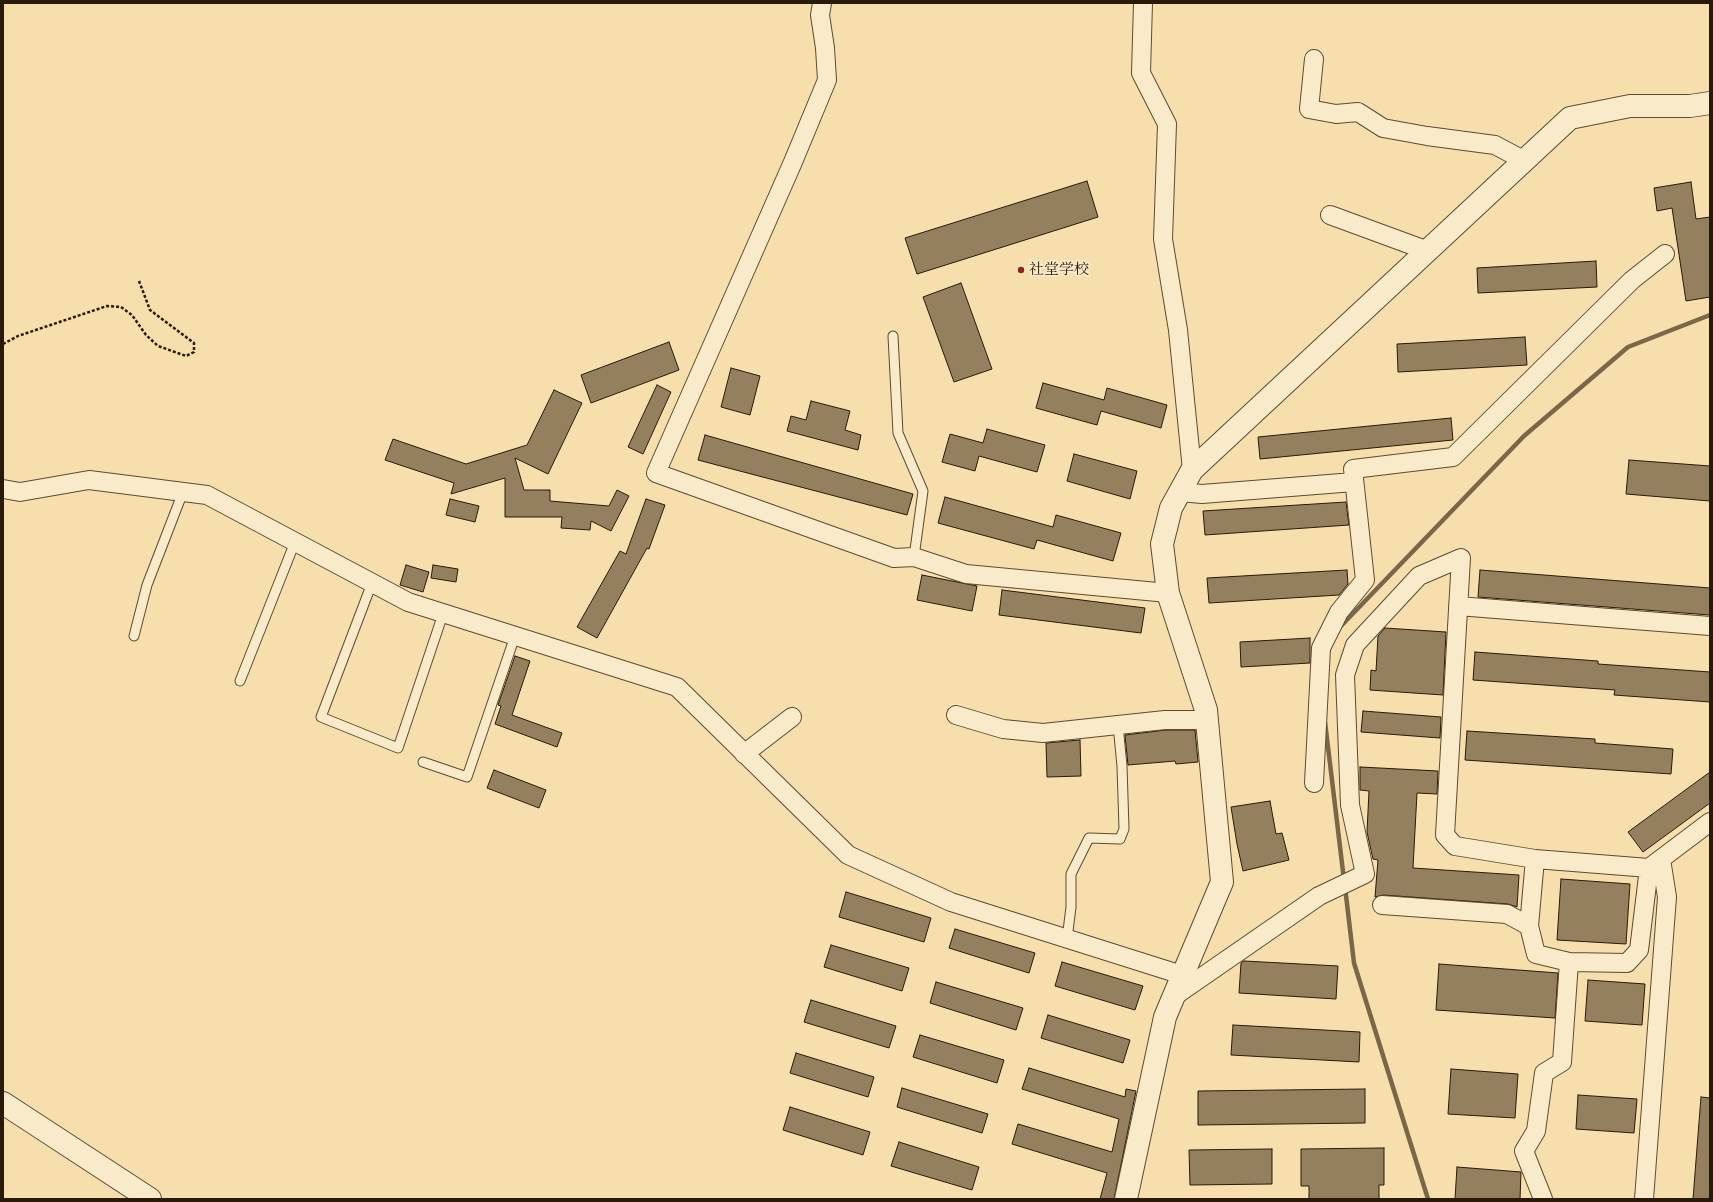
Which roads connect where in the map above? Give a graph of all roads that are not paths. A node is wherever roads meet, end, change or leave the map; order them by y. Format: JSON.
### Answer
{"nodes":[{"id":1,"x":822,"y":3,"type":"edge"},
{"id":2,"x":1143,"y":3,"type":"edge"},
{"id":3,"x":1314,"y":59,"type":"dead end"},
{"id":4,"x":1710,"y":103,"type":"edge"},
{"id":5,"x":1524,"y":161,"type":"junction"},
{"id":6,"x":1330,"y":215,"type":"dead end"},
{"id":7,"x":1428,"y":251,"type":"junction"},
{"id":8,"x":1665,"y":254,"type":"dead end"},
{"id":9,"x":893,"y":336,"type":"dead end"},
{"id":10,"x":1192,"y":470,"type":"junction"},
{"id":11,"x":1354,"y":482,"type":"junction"},
{"id":12,"x":3,"y":489,"type":"edge"},
{"id":13,"x":183,"y":492,"type":"junction"},
{"id":14,"x":1180,"y":492,"type":"junction"},
{"id":15,"x":295,"y":542,"type":"junction"},
{"id":16,"x":914,"y":557,"type":"junction"},
{"id":17,"x":372,"y":583,"type":"junction"},
{"id":18,"x":1168,"y":593,"type":"junction"},
{"id":19,"x":1458,"y":606,"type":"junction"},
{"id":20,"x":443,"y":614,"type":"junction"},
{"id":21,"x":1710,"y":626,"type":"edge"},
{"id":22,"x":134,"y":636,"type":"dead end"},
{"id":23,"x":515,"y":636,"type":"junction"},
{"id":24,"x":240,"y":681,"type":"dead end"},
{"id":25,"x":956,"y":715,"type":"dead end"},
{"id":26,"x":792,"y":717,"type":"dead end"},
{"id":27,"x":1207,"y":720,"type":"junction"},
{"id":28,"x":1118,"y":725,"type":"junction"},
{"id":29,"x":744,"y":754,"type":"junction"},
{"id":30,"x":423,"y":762,"type":"dead end"},
{"id":31,"x":1314,"y":783,"type":"dead end"},
{"id":32,"x":1710,"y":822,"type":"edge"},
{"id":33,"x":1535,"y":859,"type":"junction"},
{"id":34,"x":1655,"y":863,"type":"junction"},
{"id":35,"x":1382,"y":905,"type":"dead end"},
{"id":36,"x":1529,"y":926,"type":"junction"},
{"id":37,"x":1067,"y":939,"type":"junction"},
{"id":38,"x":1570,"y":962,"type":"junction"},
{"id":39,"x":1182,"y":975,"type":"junction"},
{"id":40,"x":1173,"y":997,"type":"junction"},
{"id":41,"x":3,"y":1103,"type":"edge"},
{"id":42,"x":150,"y":1199,"type":"edge"},
{"id":43,"x":1126,"y":1199,"type":"edge"},
{"id":44,"x":1543,"y":1199,"type":"edge"},
{"id":45,"x":1644,"y":1199,"type":"edge"}],
"edges":[{"from":1,"to":16,"type":"street"},
{"from":2,"to":10,"type":"street"},
{"from":3,"to":5,"type":"street"},
{"from":4,"to":5,"type":"street"},
{"from":5,"to":7,"type":"street"},
{"from":6,"to":7,"type":"street"},
{"from":7,"to":10,"type":"street"},
{"from":8,"to":11,"type":"street"},
{"from":9,"to":16,"type":"lane"},
{"from":10,"to":14,"type":"street"},
{"from":11,"to":14,"type":"street"},
{"from":11,"to":31,"type":"street"},
{"from":12,"to":13,"type":"street"},
{"from":13,"to":15,"type":"street"},
{"from":13,"to":22,"type":"lane"},
{"from":14,"to":18,"type":"street"},
{"from":15,"to":17,"type":"street"},
{"from":15,"to":24,"type":"lane"},
{"from":16,"to":18,"type":"street"},
{"from":17,"to":20,"type":"street"},
{"from":17,"to":20,"type":"lane"},
{"from":18,"to":27,"type":"street"},
{"from":19,"to":21,"type":"street"},
{"from":19,"to":33,"type":"street"},
{"from":19,"to":40,"type":"street"},
{"from":20,"to":23,"type":"street"},
{"from":23,"to":29,"type":"street"},
{"from":23,"to":30,"type":"lane"},
{"from":25,"to":28,"type":"street"},
{"from":26,"to":29,"type":"street"},
{"from":27,"to":28,"type":"street"},
{"from":27,"to":39,"type":"street"},
{"from":28,"to":37,"type":"lane"},
{"from":29,"to":37,"type":"street"},
{"from":32,"to":34,"type":"street"},
{"from":33,"to":34,"type":"street"},
{"from":33,"to":36,"type":"street"},
{"from":34,"to":38,"type":"street"},
{"from":34,"to":45,"type":"street"},
{"from":35,"to":36,"type":"street"},
{"from":36,"to":38,"type":"street"},
{"from":37,"to":39,"type":"street"},
{"from":38,"to":44,"type":"street"},
{"from":39,"to":40,"type":"street"},
{"from":40,"to":43,"type":"street"},
{"from":41,"to":42,"type":"street"}]}
